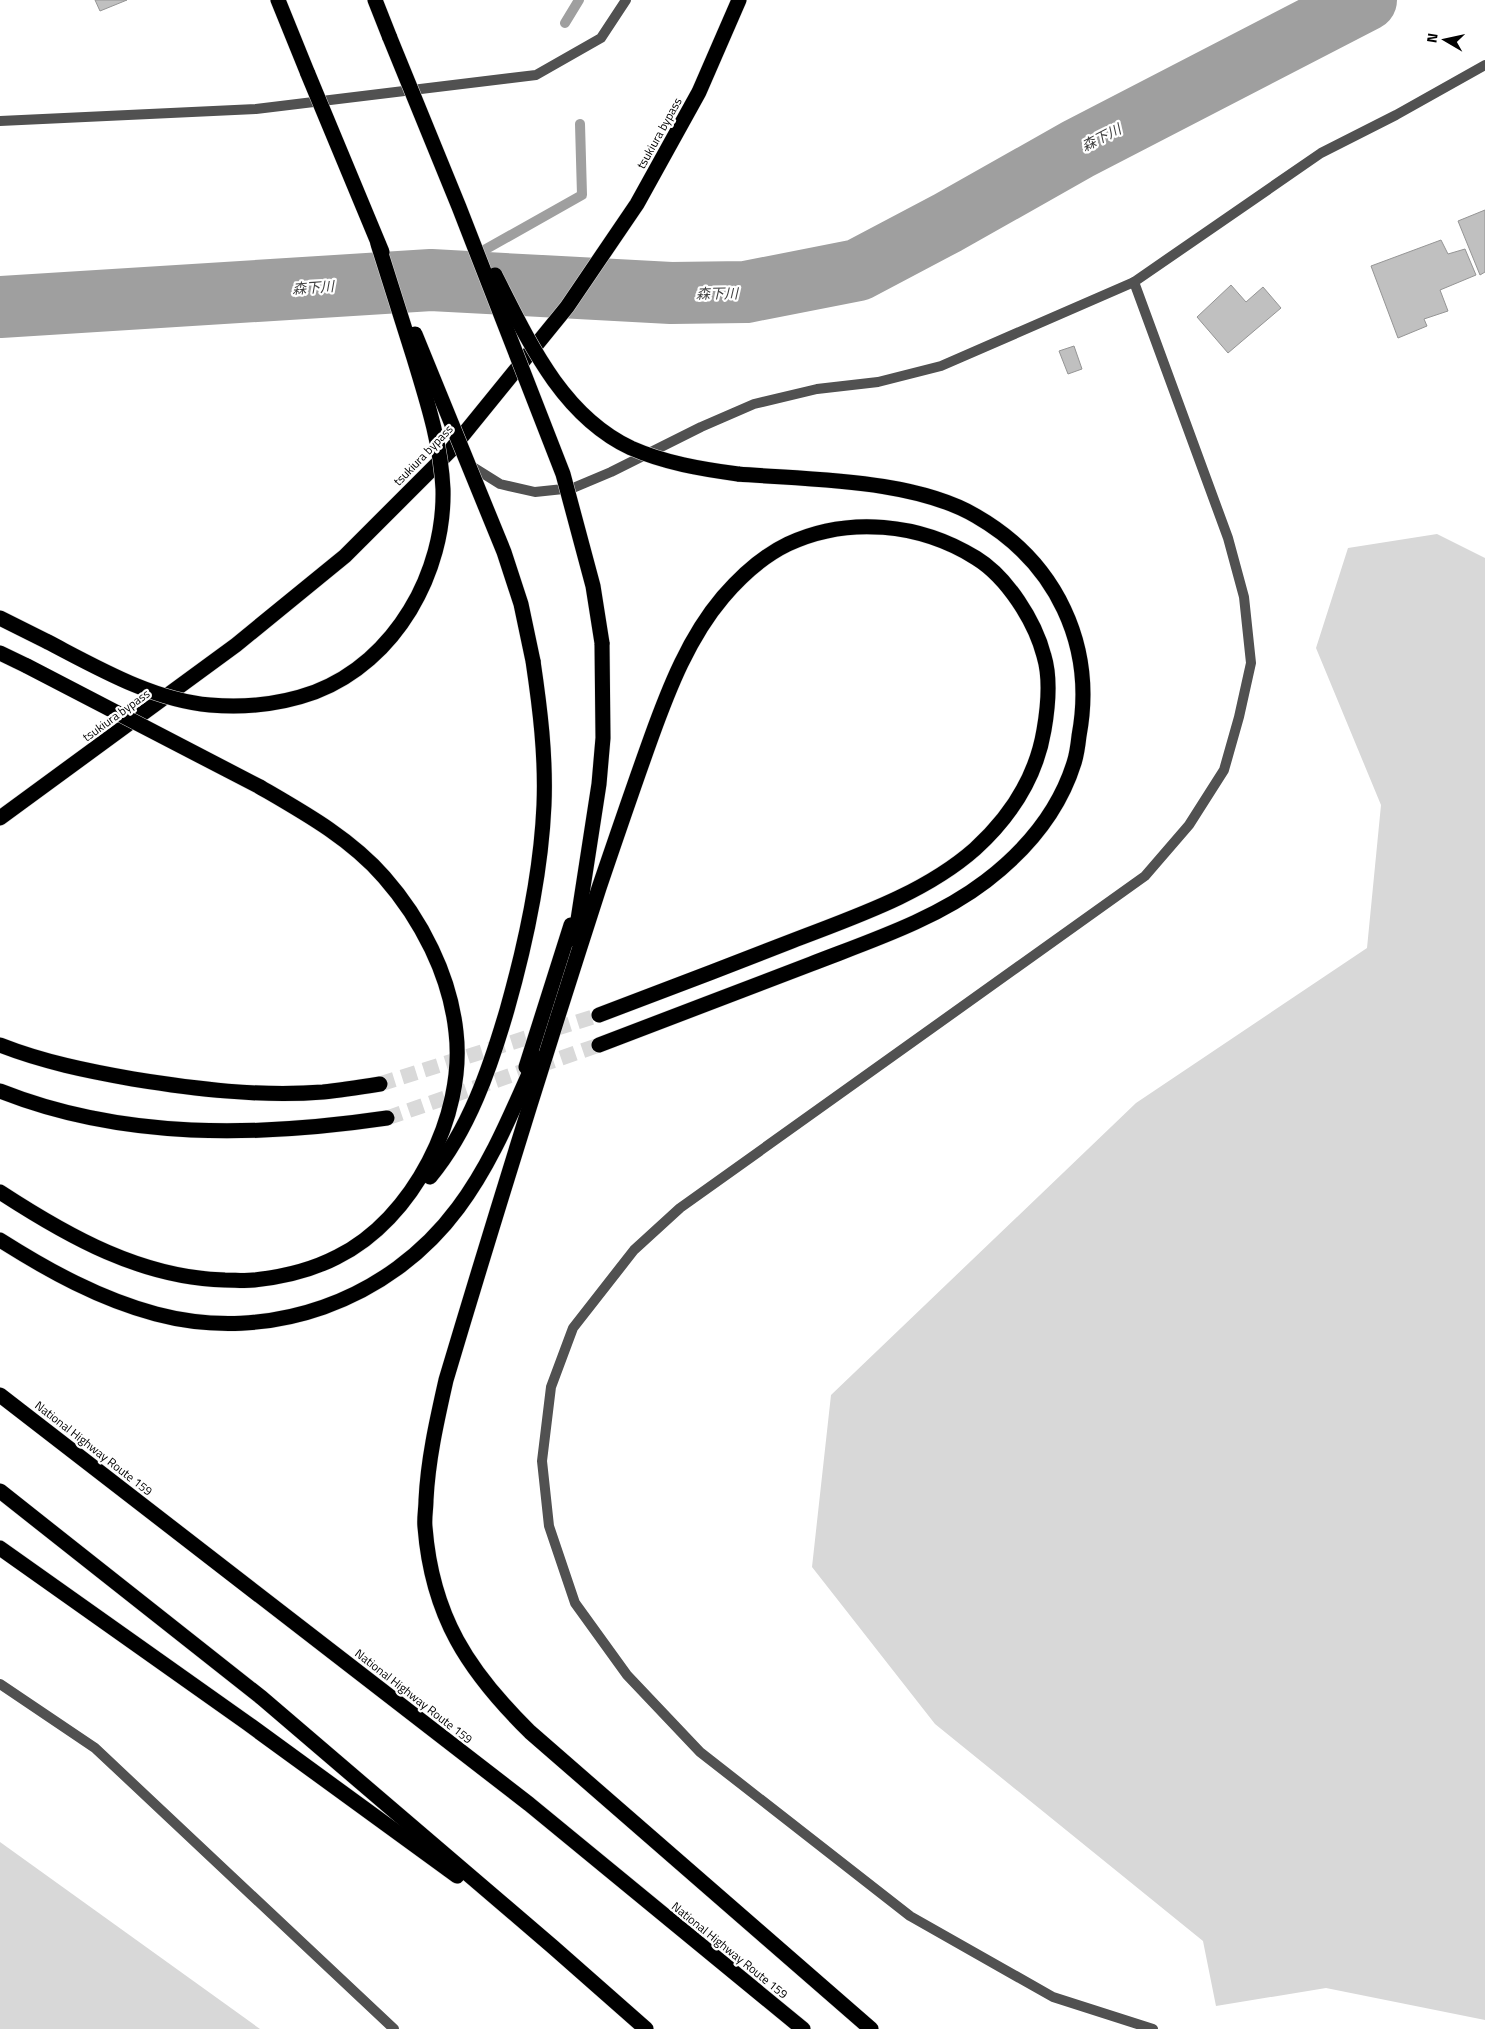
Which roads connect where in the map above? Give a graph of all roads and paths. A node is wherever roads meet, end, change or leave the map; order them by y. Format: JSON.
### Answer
{"nodes":[{"id":1,"x":278,"y":0,"type":"edge"},
{"id":2,"x":375,"y":0,"type":"edge"},
{"id":3,"x":626,"y":0,"type":"edge"},
{"id":4,"x":739,"y":0,"type":"edge"},
{"id":5,"x":1485,"y":65,"type":"edge"},
{"id":6,"x":0,"y":121,"type":"edge"},
{"id":7,"x":460,"y":207,"type":"junction"},
{"id":8,"x":378,"y":244,"type":"junction"},
{"id":9,"x":1134,"y":282,"type":"junction"},
{"id":10,"x":450,"y":451,"type":"junction"},
{"id":11,"x":0,"y":618,"type":"edge"},
{"id":12,"x":0,"y":653,"type":"edge"},
{"id":13,"x":0,"y":818,"type":"edge"},
{"id":14,"x":592,"y":836,"type":"junction"},
{"id":15,"x":566,"y":991,"type":"junction"},
{"id":16,"x":599,"y":1016,"type":"tunnel mouth"},
{"id":17,"x":0,"y":1045,"type":"edge"},
{"id":18,"x":599,"y":1045,"type":"tunnel mouth"},
{"id":19,"x":380,"y":1084,"type":"tunnel mouth"},
{"id":20,"x":0,"y":1091,"type":"edge"},
{"id":21,"x":387,"y":1118,"type":"tunnel mouth"},
{"id":22,"x":504,"y":1129,"type":"junction"},
{"id":23,"x":0,"y":1192,"type":"edge"},
{"id":24,"x":374,"y":1233,"type":"junction"},
{"id":25,"x":0,"y":1240,"type":"edge"},
{"id":26,"x":0,"y":1395,"type":"edge"},
{"id":27,"x":0,"y":1490,"type":"edge"},
{"id":28,"x":0,"y":1548,"type":"edge"},
{"id":29,"x":0,"y":1684,"type":"edge"},
{"id":30,"x":553,"y":1946,"type":"junction"},
{"id":31,"x":1130,"y":2026,"type":"edge"},
{"id":32,"x":394,"y":2029,"type":"edge"},
{"id":33,"x":646,"y":2029,"type":"edge"},
{"id":34,"x":803,"y":2029,"type":"edge"},
{"id":35,"x":871,"y":2029,"type":"edge"},
{"id":36,"x":1153,"y":2029,"type":"edge"}],
"edges":[{"from":1,"to":8,"type":"highway","bridge":true},
{"from":2,"to":7,"type":"highway","bridge":true},
{"from":3,"to":6,"type":"street"},
{"from":4,"to":10,"type":"highway","name":"tsukiura bypass","bridge":true},
{"from":5,"to":9,"type":"street"},
{"from":7,"to":14,"type":"highway","bridge":true},
{"from":7,"to":18,"type":"highway","bridge":true},
{"from":8,"to":11,"type":"highway","bridge":true},
{"from":8,"to":24,"type":"highway","bridge":true},
{"from":9,"to":10,"type":"street"},
{"from":9,"to":31,"type":"street"},
{"from":10,"to":13,"type":"highway","name":"tsukiura bypass"},
{"from":12,"to":24,"type":"highway","bridge":true},
{"from":14,"to":15,"type":"highway"},
{"from":14,"to":22,"type":"highway"},
{"from":15,"to":16,"type":"highway"},
{"from":15,"to":22,"type":"highway"},
{"from":15,"to":35,"type":"highway"},
{"from":17,"to":19,"type":"highway"},
{"from":20,"to":21,"type":"highway"},
{"from":22,"to":25,"type":"highway"},
{"from":23,"to":24,"type":"highway"},
{"from":26,"to":34,"type":"highway","name":"National Highway Route 159"},
{"from":27,"to":30,"type":"highway"},
{"from":28,"to":30,"type":"highway"},
{"from":29,"to":32,"type":"street"},
{"from":30,"to":33,"type":"highway"},
{"from":31,"to":36,"type":"street"}]}
